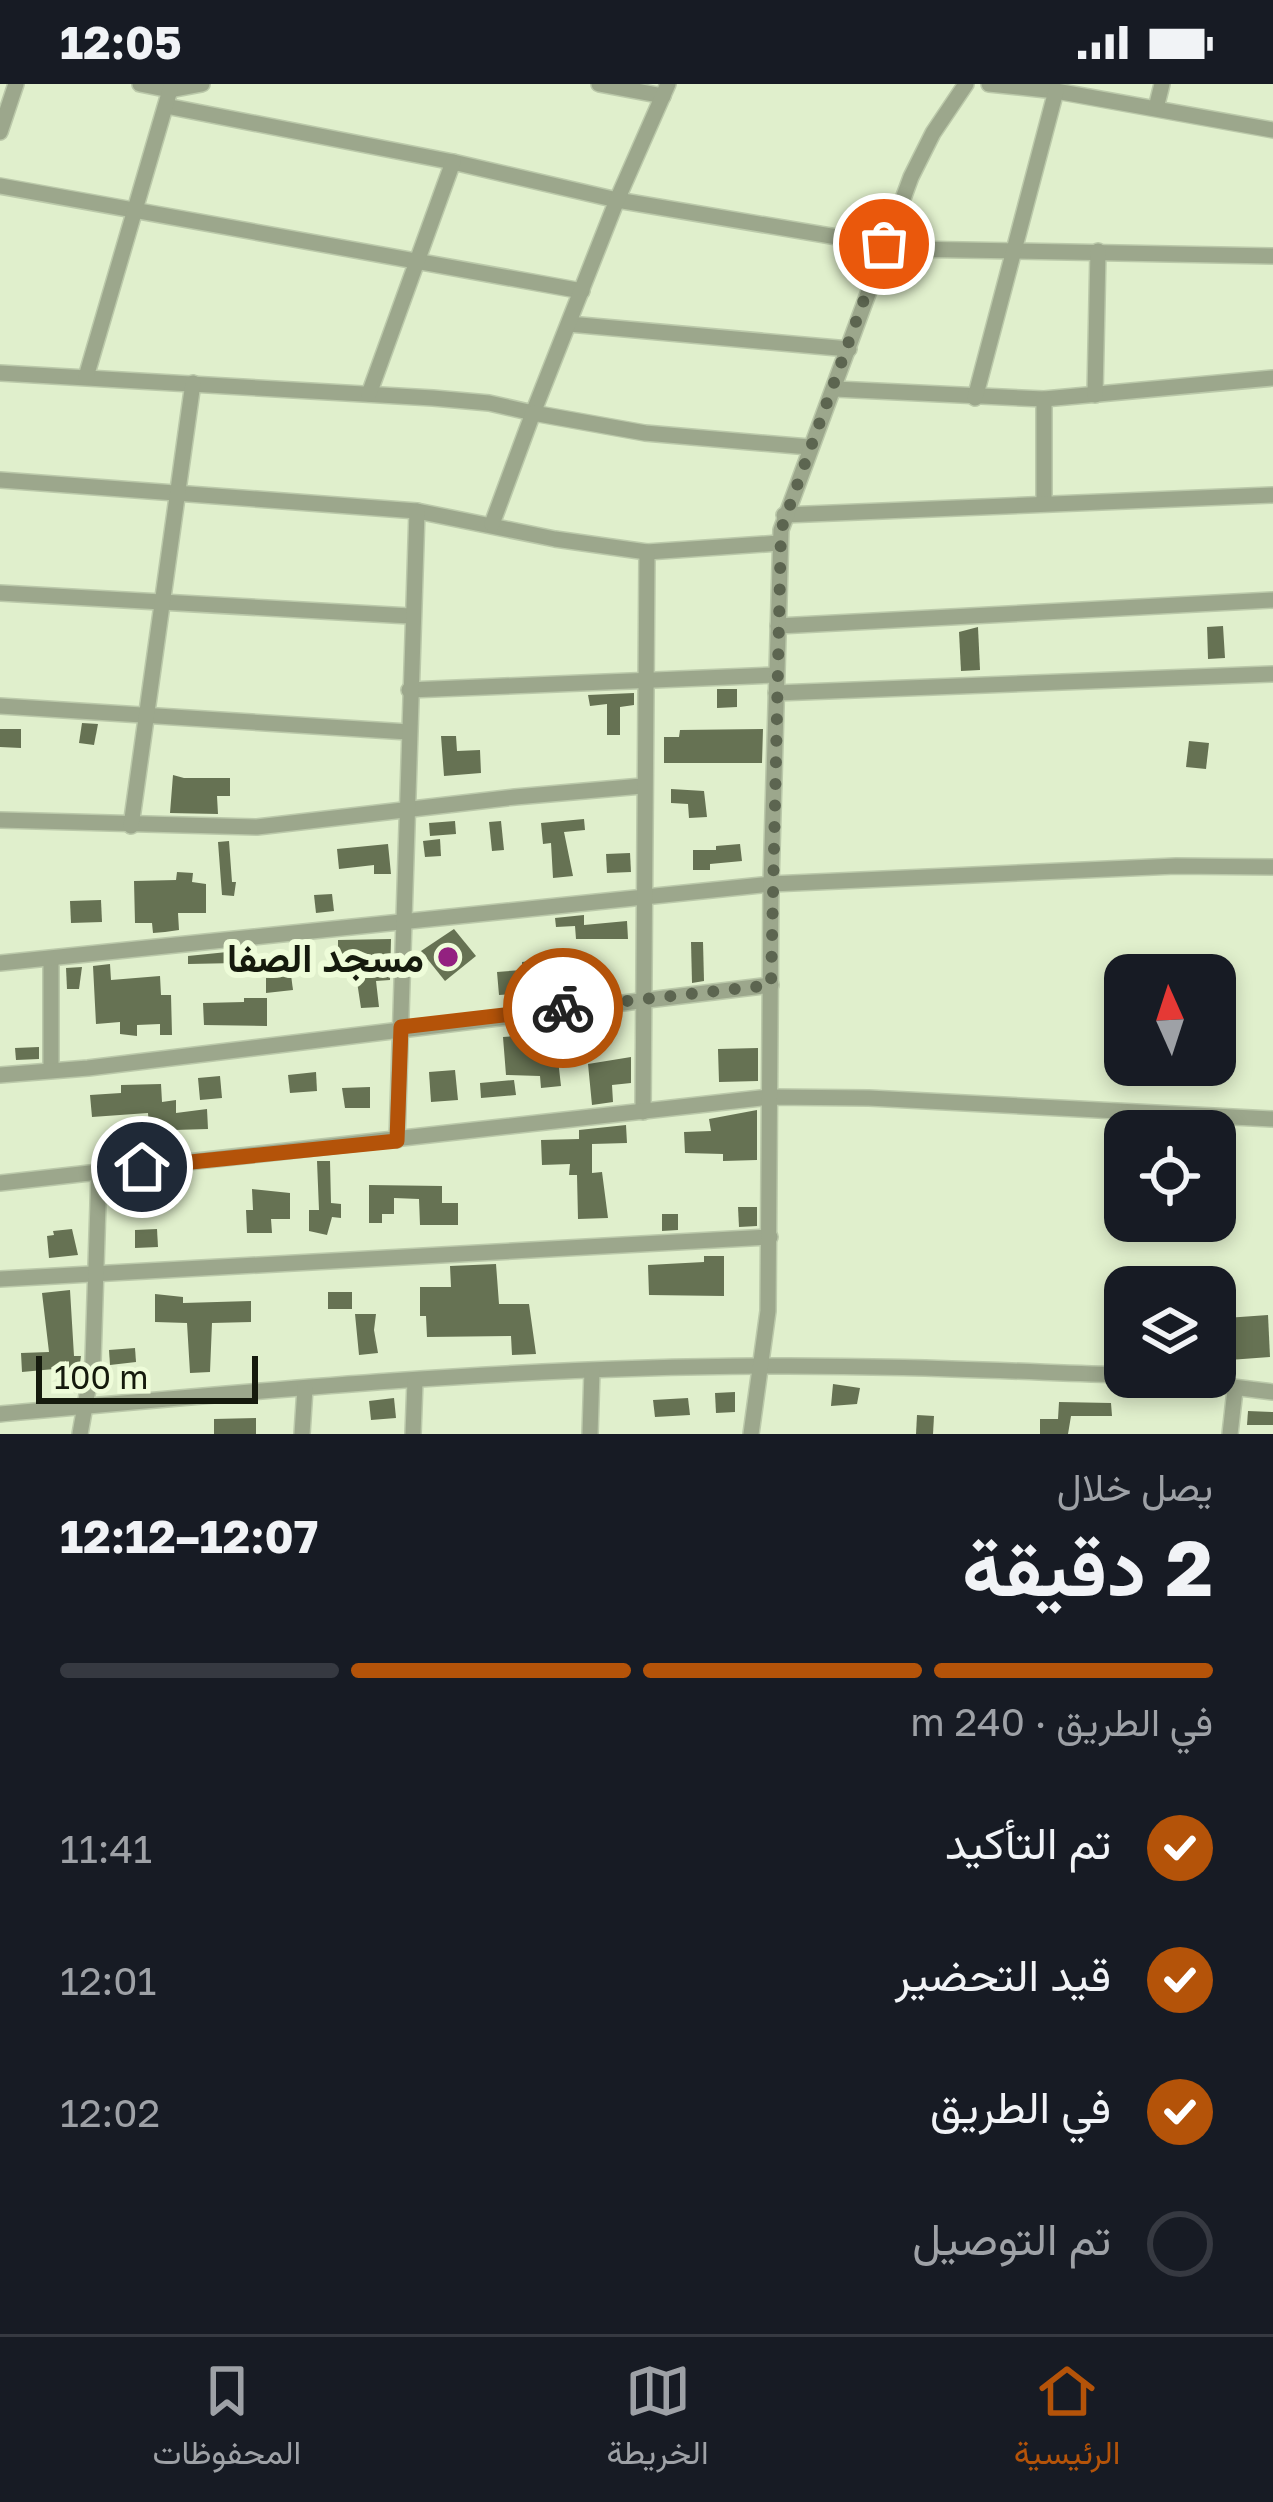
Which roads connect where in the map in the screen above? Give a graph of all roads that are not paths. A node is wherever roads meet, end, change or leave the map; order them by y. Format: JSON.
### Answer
{"nodes":[{"id":1,"x":16,"y":84,"type":"edge"},
{"id":2,"x":140,"y":84,"type":"edge"},
{"id":3,"x":202,"y":84,"type":"edge"},
{"id":4,"x":599,"y":84,"type":"edge"},
{"id":5,"x":966,"y":84,"type":"edge"},
{"id":6,"x":988,"y":84,"type":"edge"},
{"id":7,"x":1162,"y":84,"type":"edge"},
{"id":8,"x":666,"y":90,"type":"edge"},
{"id":9,"x":1056,"y":91,"type":"junction"},
{"id":10,"x":168,"y":98,"type":"junction"},
{"id":11,"x":1156,"y":108,"type":"junction"},
{"id":12,"x":1273,"y":130,"type":"edge"},
{"id":13,"x":0,"y":132,"type":"edge"},
{"id":14,"x":453,"y":162,"type":"junction"},
{"id":15,"x":0,"y":186,"type":"edge"},
{"id":16,"x":617,"y":200,"type":"junction"},
{"id":17,"x":136,"y":209,"type":"junction"},
{"id":18,"x":884,"y":244,"type":"junction"},
{"id":19,"x":1013,"y":251,"type":"junction"},
{"id":20,"x":1098,"y":251,"type":"junction"},
{"id":21,"x":1273,"y":256,"type":"edge"},
{"id":22,"x":418,"y":262,"type":"junction"},
{"id":23,"x":582,"y":290,"type":"junction"},
{"id":24,"x":569,"y":324,"type":"junction"},
{"id":25,"x":849,"y":349,"type":"junction"},
{"id":26,"x":0,"y":373,"type":"edge"},
{"id":27,"x":86,"y":377,"type":"junction"},
{"id":28,"x":1273,"y":378,"type":"edge"},
{"id":29,"x":193,"y":383,"type":"junction"},
{"id":30,"x":835,"y":388,"type":"junction"},
{"id":31,"x":369,"y":394,"type":"junction"},
{"id":32,"x":1096,"y":395,"type":"junction"},
{"id":33,"x":975,"y":398,"type":"junction"},
{"id":34,"x":1044,"y":399,"type":"junction"},
{"id":35,"x":533,"y":412,"type":"junction"},
{"id":36,"x":809,"y":447,"type":"junction"},
{"id":37,"x":0,"y":480,"type":"edge"},
{"id":38,"x":176,"y":490,"type":"junction"},
{"id":39,"x":1273,"y":495,"type":"edge"},
{"id":40,"x":1044,"y":503,"type":"junction"},
{"id":41,"x":417,"y":511,"type":"junction"},
{"id":42,"x":784,"y":515,"type":"junction"},
{"id":43,"x":492,"y":524,"type":"junction"},
{"id":44,"x":779,"y":543,"type":"junction"},
{"id":45,"x":647,"y":552,"type":"junction"},
{"id":46,"x":0,"y":593,"type":"edge"},
{"id":47,"x":1273,"y":600,"type":"edge"},
{"id":48,"x":162,"y":604,"type":"junction"},
{"id":49,"x":410,"y":616,"type":"junction"},
{"id":50,"x":778,"y":626,"type":"junction"},
{"id":51,"x":1273,"y":674,"type":"edge"},
{"id":52,"x":776,"y":675,"type":"junction"},
{"id":53,"x":643,"y":680,"type":"junction"},
{"id":54,"x":409,"y":690,"type":"junction"},
{"id":55,"x":776,"y":694,"type":"junction"},
{"id":56,"x":0,"y":706,"type":"edge"},
{"id":57,"x":147,"y":717,"type":"junction"},
{"id":58,"x":408,"y":732,"type":"junction"},
{"id":59,"x":643,"y":786,"type":"junction"},
{"id":60,"x":406,"y":809,"type":"junction"},
{"id":61,"x":0,"y":820,"type":"edge"},
{"id":62,"x":131,"y":826,"type":"junction"},
{"id":63,"x":1273,"y":867,"type":"edge"},
{"id":64,"x":771,"y":884,"type":"junction"},
{"id":65,"x":642,"y":895,"type":"junction"},
{"id":66,"x":403,"y":920,"type":"junction"},
{"id":67,"x":51,"y":959,"type":"junction"},
{"id":68,"x":0,"y":963,"type":"edge"},
{"id":69,"x":771,"y":985,"type":"junction"},
{"id":70,"x":643,"y":999,"type":"junction"},
{"id":71,"x":401,"y":1027,"type":"junction"},
{"id":72,"x":51,"y":1070,"type":"junction"},
{"id":73,"x":0,"y":1075,"type":"edge"},
{"id":74,"x":770,"y":1097,"type":"junction"},
{"id":75,"x":643,"y":1112,"type":"junction"},
{"id":76,"x":1273,"y":1119,"type":"edge"},
{"id":77,"x":397,"y":1141,"type":"junction"},
{"id":78,"x":99,"y":1172,"type":"junction"},
{"id":79,"x":0,"y":1183,"type":"edge"},
{"id":80,"x":770,"y":1237,"type":"junction"},
{"id":81,"x":96,"y":1274,"type":"junction"},
{"id":82,"x":0,"y":1279,"type":"edge"},
{"id":83,"x":761,"y":1366,"type":"junction"},
{"id":84,"x":592,"y":1371,"type":"junction"},
{"id":85,"x":1104,"y":1374,"type":"edge"},
{"id":86,"x":415,"y":1381,"type":"junction"},
{"id":87,"x":304,"y":1388,"type":"junction"},
{"id":88,"x":1236,"y":1390,"type":"edge"},
{"id":89,"x":1273,"y":1392,"type":"edge"},
{"id":90,"x":1234,"y":1398,"type":"edge"},
{"id":91,"x":87,"y":1406,"type":"junction"},
{"id":92,"x":0,"y":1414,"type":"edge"},
{"id":93,"x":80,"y":1434,"type":"edge"},
{"id":94,"x":302,"y":1434,"type":"edge"},
{"id":95,"x":413,"y":1434,"type":"edge"},
{"id":96,"x":590,"y":1434,"type":"edge"},
{"id":97,"x":751,"y":1434,"type":"edge"},
{"id":98,"x":1230,"y":1434,"type":"edge"}],
"edges":[{"from":1,"to":13,"type":"street"},
{"from":2,"to":10,"type":"street"},
{"from":3,"to":10,"type":"street"},
{"from":4,"to":8,"type":"street"},
{"from":5,"to":18,"type":"street"},
{"from":6,"to":9,"type":"street"},
{"from":7,"to":11,"type":"street"},
{"from":8,"to":16,"type":"street"},
{"from":9,"to":11,"type":"street"},
{"from":9,"to":19,"type":"street"},
{"from":10,"to":14,"type":"street"},
{"from":10,"to":17,"type":"street"},
{"from":11,"to":12,"type":"street"},
{"from":14,"to":16,"type":"street"},
{"from":14,"to":22,"type":"street"},
{"from":15,"to":17,"type":"street"},
{"from":16,"to":18,"type":"street"},
{"from":16,"to":23,"type":"street"},
{"from":17,"to":22,"type":"street"},
{"from":17,"to":27,"type":"street"},
{"from":18,"to":19,"type":"street"},
{"from":18,"to":25,"type":"street"},
{"from":19,"to":20,"type":"street"},
{"from":19,"to":33,"type":"street"},
{"from":20,"to":21,"type":"street"},
{"from":20,"to":32,"type":"street"},
{"from":22,"to":23,"type":"street"},
{"from":22,"to":31,"type":"street"},
{"from":23,"to":24,"type":"street"},
{"from":24,"to":25,"type":"street"},
{"from":24,"to":35,"type":"street"},
{"from":25,"to":30,"type":"street"},
{"from":26,"to":27,"type":"street"},
{"from":27,"to":29,"type":"street"},
{"from":28,"to":32,"type":"street"},
{"from":29,"to":31,"type":"street"},
{"from":29,"to":38,"type":"street"},
{"from":30,"to":33,"type":"street"},
{"from":30,"to":36,"type":"street"},
{"from":31,"to":35,"type":"street"},
{"from":32,"to":34,"type":"street"},
{"from":33,"to":34,"type":"street"},
{"from":34,"to":40,"type":"street"},
{"from":35,"to":36,"type":"street"},
{"from":35,"to":43,"type":"street"},
{"from":36,"to":42,"type":"street"},
{"from":37,"to":38,"type":"street"},
{"from":38,"to":41,"type":"street"},
{"from":38,"to":48,"type":"street"},
{"from":39,"to":40,"type":"street"},
{"from":40,"to":42,"type":"street"},
{"from":41,"to":43,"type":"street"},
{"from":41,"to":49,"type":"street"},
{"from":42,"to":44,"type":"street"},
{"from":43,"to":45,"type":"street"},
{"from":44,"to":45,"type":"street"},
{"from":44,"to":50,"type":"street"},
{"from":45,"to":53,"type":"street"},
{"from":46,"to":48,"type":"street"},
{"from":47,"to":50,"type":"street"},
{"from":48,"to":49,"type":"street"},
{"from":48,"to":57,"type":"street"},
{"from":49,"to":54,"type":"street"},
{"from":50,"to":52,"type":"street"},
{"from":51,"to":55,"type":"street"},
{"from":52,"to":53,"type":"street"},
{"from":52,"to":55,"type":"street"},
{"from":53,"to":54,"type":"street"},
{"from":53,"to":59,"type":"street"},
{"from":54,"to":58,"type":"street"},
{"from":55,"to":64,"type":"street"},
{"from":56,"to":57,"type":"street"},
{"from":57,"to":58,"type":"street"},
{"from":57,"to":62,"type":"street"},
{"from":58,"to":60,"type":"street"},
{"from":59,"to":60,"type":"street"},
{"from":59,"to":65,"type":"street"},
{"from":60,"to":62,"type":"street"},
{"from":60,"to":66,"type":"street"},
{"from":61,"to":62,"type":"street"},
{"from":63,"to":64,"type":"street"},
{"from":64,"to":65,"type":"street"},
{"from":64,"to":69,"type":"street"},
{"from":65,"to":66,"type":"street"},
{"from":65,"to":70,"type":"street"},
{"from":66,"to":67,"type":"street"},
{"from":66,"to":71,"type":"street"},
{"from":67,"to":68,"type":"street"},
{"from":67,"to":72,"type":"street"},
{"from":69,"to":70,"type":"street"},
{"from":69,"to":74,"type":"street"},
{"from":70,"to":71,"type":"street"},
{"from":70,"to":75,"type":"street"},
{"from":71,"to":72,"type":"street"},
{"from":71,"to":77,"type":"street"},
{"from":72,"to":73,"type":"street"},
{"from":74,"to":75,"type":"street"},
{"from":74,"to":76,"type":"street"},
{"from":74,"to":80,"type":"street"},
{"from":75,"to":77,"type":"street"},
{"from":77,"to":78,"type":"street"},
{"from":78,"to":79,"type":"street"},
{"from":78,"to":81,"type":"street"},
{"from":80,"to":81,"type":"street"},
{"from":80,"to":83,"type":"street"},
{"from":81,"to":82,"type":"street"},
{"from":81,"to":91,"type":"street"},
{"from":83,"to":84,"type":"street"},
{"from":83,"to":85,"type":"street"},
{"from":83,"to":97,"type":"street"},
{"from":84,"to":86,"type":"street"},
{"from":84,"to":96,"type":"street"},
{"from":86,"to":87,"type":"street"},
{"from":86,"to":95,"type":"street"},
{"from":87,"to":91,"type":"street"},
{"from":87,"to":94,"type":"street"},
{"from":88,"to":89,"type":"street"},
{"from":90,"to":98,"type":"street"},
{"from":91,"to":92,"type":"street"},
{"from":91,"to":93,"type":"street"}]}
